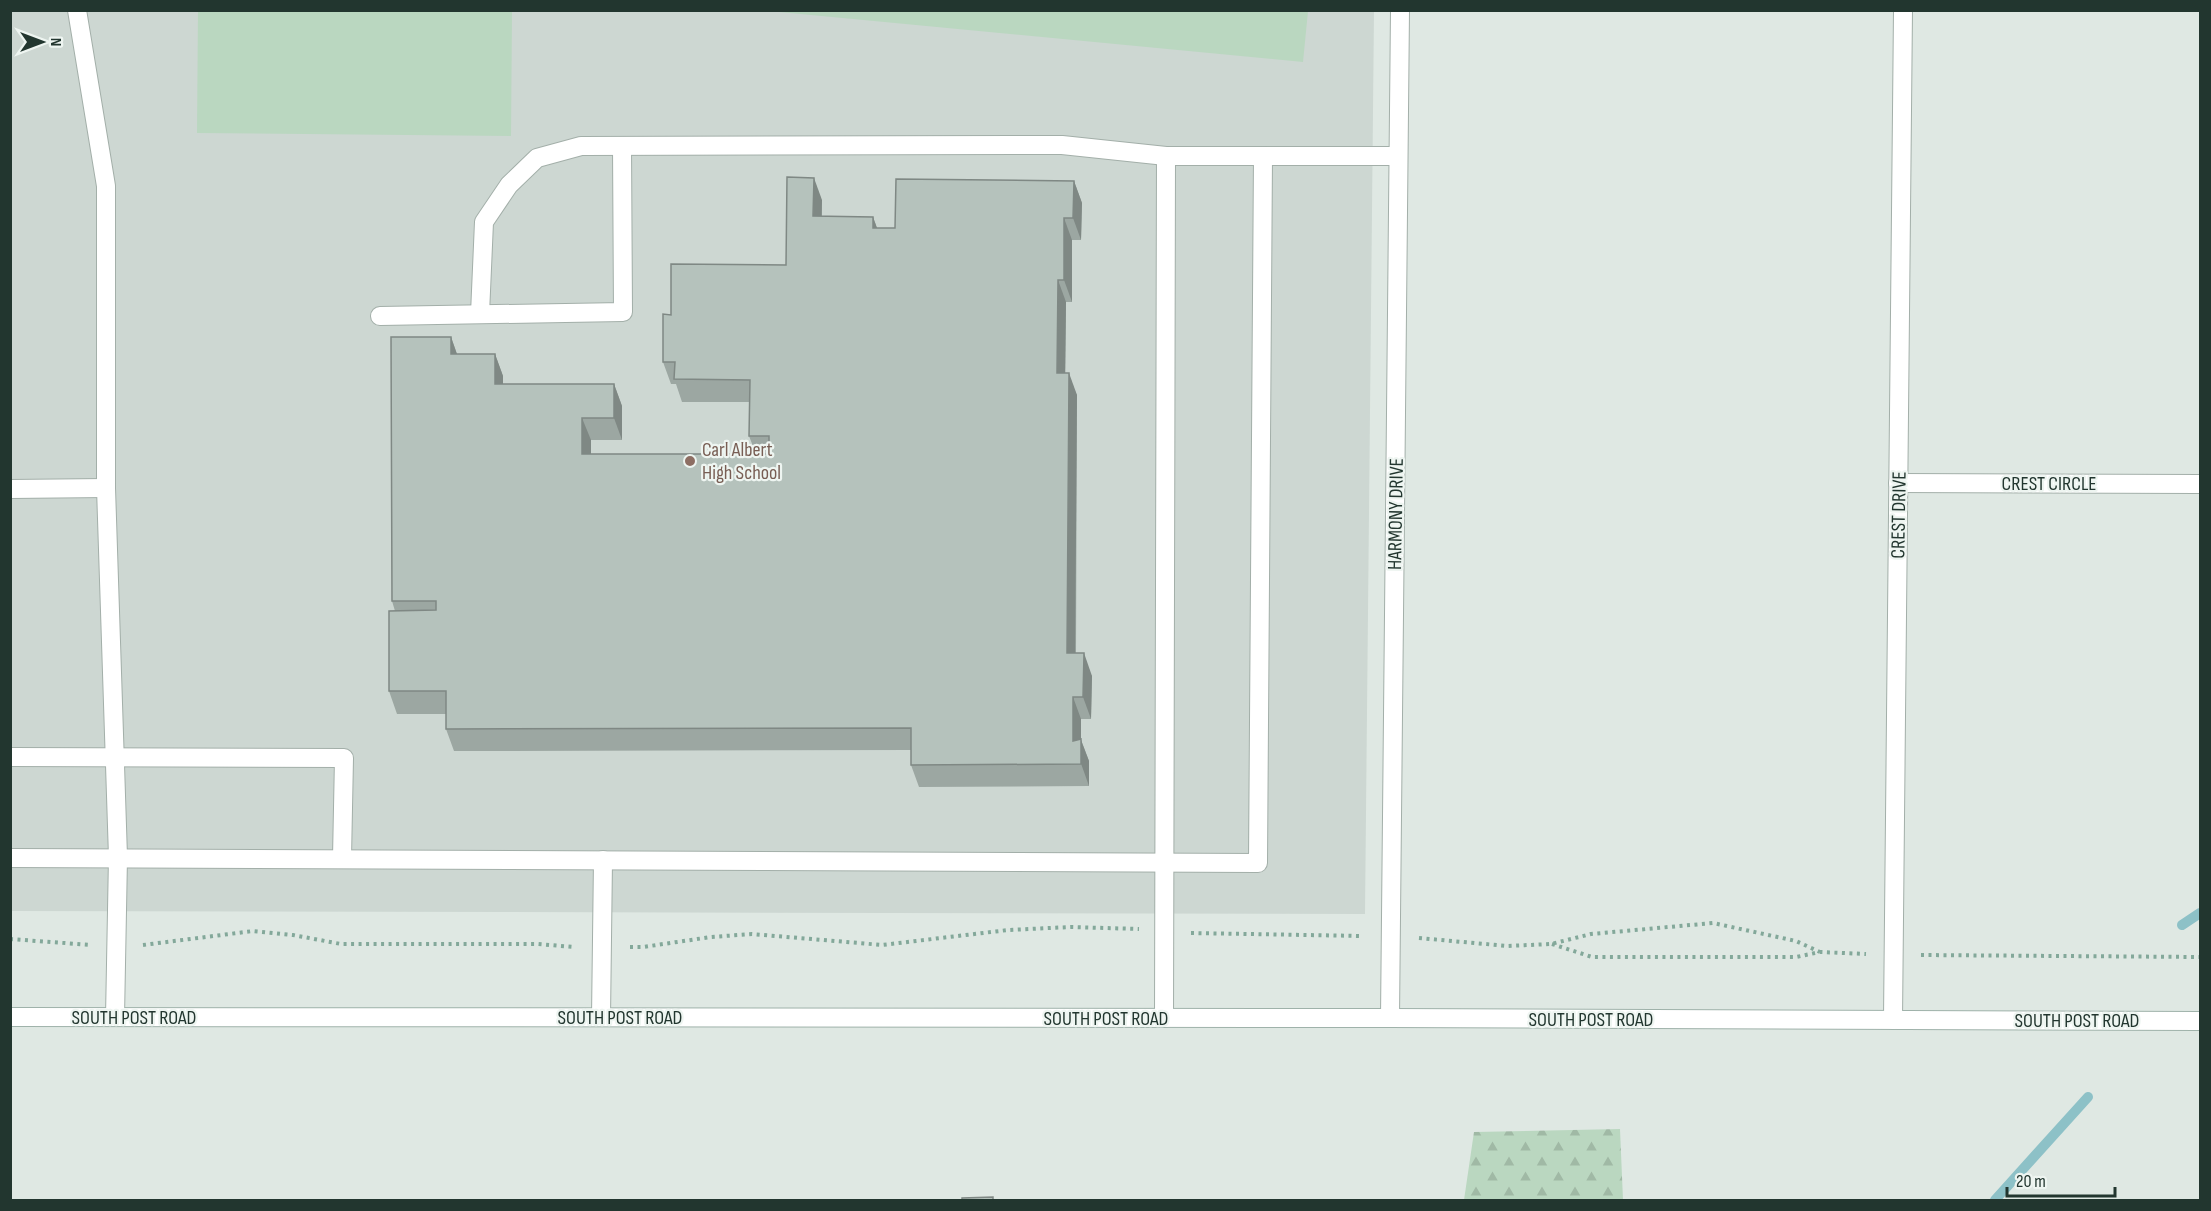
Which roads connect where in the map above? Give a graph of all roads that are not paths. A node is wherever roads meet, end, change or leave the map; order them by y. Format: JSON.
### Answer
{"nodes":[{"id":1,"x":77,"y":10,"type":"edge"},
{"id":2,"x":1400,"y":10,"type":"edge"},
{"id":3,"x":1903,"y":10,"type":"edge"},
{"id":4,"x":622,"y":146,"type":"junction"},
{"id":5,"x":1166,"y":156,"type":"junction"},
{"id":6,"x":1263,"y":156,"type":"junction"},
{"id":7,"x":1398,"y":156,"type":"junction"},
{"id":8,"x":480,"y":314,"type":"junction"},
{"id":9,"x":380,"y":316,"type":"dead end"},
{"id":10,"x":1898,"y":483,"type":"junction"},
{"id":11,"x":2200,"y":484,"type":"edge"},
{"id":12,"x":106,"y":488,"type":"junction"},
{"id":13,"x":10,"y":489,"type":"edge"},
{"id":14,"x":115,"y":756,"type":"junction"},
{"id":15,"x":10,"y":757,"type":"edge"},
{"id":16,"x":118,"y":857,"type":"junction"},
{"id":17,"x":10,"y":858,"type":"edge"},
{"id":18,"x":342,"y":858,"type":"junction"},
{"id":19,"x":603,"y":860,"type":"junction"},
{"id":20,"x":1164,"y":863,"type":"junction"},
{"id":21,"x":10,"y":1017,"type":"edge"},
{"id":22,"x":115,"y":1017,"type":"junction"},
{"id":23,"x":601,"y":1017,"type":"junction"},
{"id":24,"x":1164,"y":1018,"type":"junction"},
{"id":25,"x":1390,"y":1018,"type":"junction"},
{"id":26,"x":1893,"y":1020,"type":"junction"},
{"id":27,"x":2200,"y":1021,"type":"edge"}],
"edges":[{"from":1,"to":12,"type":"street"},
{"from":2,"to":7,"type":"street","name":"HARMONY DRIVE"},
{"from":3,"to":10,"type":"street","name":"CREST DRIVE"},
{"from":4,"to":5,"type":"street"},
{"from":4,"to":8,"type":"street"},
{"from":4,"to":8,"type":"street"},
{"from":5,"to":6,"type":"street"},
{"from":5,"to":20,"type":"street"},
{"from":6,"to":7,"type":"street"},
{"from":6,"to":20,"type":"street"},
{"from":7,"to":25,"type":"street","name":"HARMONY DRIVE"},
{"from":8,"to":9,"type":"street"},
{"from":10,"to":11,"type":"street","name":"CREST CIRCLE"},
{"from":10,"to":26,"type":"street","name":"CREST DRIVE"},
{"from":12,"to":13,"type":"street"},
{"from":12,"to":14,"type":"street"},
{"from":14,"to":15,"type":"street"},
{"from":14,"to":16,"type":"street"},
{"from":14,"to":18,"type":"street"},
{"from":16,"to":17,"type":"street"},
{"from":16,"to":18,"type":"street"},
{"from":16,"to":22,"type":"street"},
{"from":18,"to":19,"type":"street"},
{"from":19,"to":20,"type":"street"},
{"from":19,"to":23,"type":"street"},
{"from":20,"to":24,"type":"street"},
{"from":21,"to":22,"type":"street","name":"SOUTH POST ROAD"},
{"from":22,"to":23,"type":"street","name":"SOUTH POST ROAD"},
{"from":23,"to":24,"type":"street","name":"SOUTH POST ROAD"},
{"from":24,"to":25,"type":"street","name":"SOUTH POST ROAD"},
{"from":25,"to":26,"type":"street","name":"SOUTH POST ROAD"},
{"from":26,"to":27,"type":"street","name":"SOUTH POST ROAD"}]}
